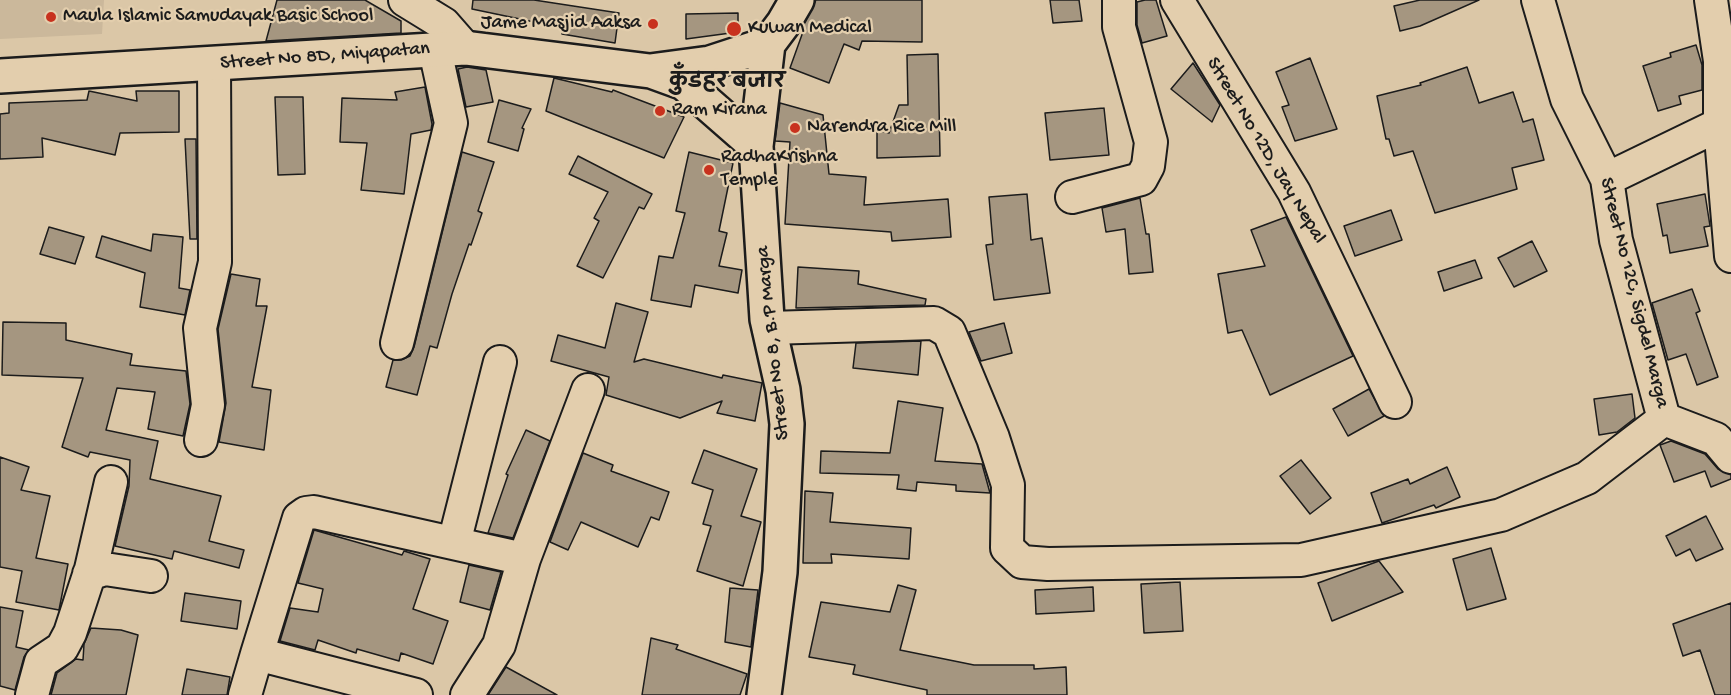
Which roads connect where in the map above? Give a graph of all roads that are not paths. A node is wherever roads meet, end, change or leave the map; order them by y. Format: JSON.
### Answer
{"nodes":[{"id":1,"x":405,"y":0,"type":"edge"},
{"id":2,"x":797,"y":0,"type":"edge"},
{"id":3,"x":1119,"y":0,"type":"edge"},
{"id":4,"x":1177,"y":0,"type":"edge"},
{"id":5,"x":1538,"y":0,"type":"edge"},
{"id":6,"x":1712,"y":0,"type":"edge"},
{"id":7,"x":448,"y":30,"type":"edge"},
{"id":8,"x":768,"y":44,"type":"junction"},
{"id":9,"x":214,"y":64,"type":"junction"},
{"id":10,"x":650,"y":71,"type":"junction"},
{"id":11,"x":0,"y":76,"type":"edge"},
{"id":12,"x":1726,"y":122,"type":"edge"},
{"id":13,"x":756,"y":146,"type":"junction"},
{"id":14,"x":1607,"y":179,"type":"junction"},
{"id":15,"x":1072,"y":198,"type":"dead end"},
{"id":16,"x":1731,"y":256,"type":"edge"},
{"id":17,"x":769,"y":328,"type":"junction"},
{"id":18,"x":397,"y":343,"type":"dead end"},
{"id":19,"x":500,"y":362,"type":"dead end"},
{"id":20,"x":588,"y":390,"type":"dead end"},
{"id":21,"x":1395,"y":402,"type":"dead end"},
{"id":22,"x":1664,"y":419,"type":"junction"},
{"id":23,"x":201,"y":440,"type":"dead end"},
{"id":24,"x":1731,"y":457,"type":"edge"},
{"id":25,"x":111,"y":482,"type":"dead end"},
{"id":26,"x":454,"y":543,"type":"junction"},
{"id":27,"x":524,"y":559,"type":"junction"},
{"id":28,"x":89,"y":574,"type":"junction"},
{"id":29,"x":151,"y":576,"type":"dead end"},
{"id":30,"x":257,"y":654,"type":"junction"},
{"id":31,"x":32,"y":695,"type":"edge"},
{"id":32,"x":245,"y":695,"type":"edge"},
{"id":33,"x":416,"y":695,"type":"edge"},
{"id":34,"x":467,"y":695,"type":"edge"},
{"id":35,"x":764,"y":695,"type":"edge"}],
"edges":[{"from":1,"to":7,"type":"street"},
{"from":2,"to":8,"type":"main road","name":"Street No 8, B.P Marga"},
{"from":3,"to":15,"type":"street"},
{"from":4,"to":21,"type":"street","name":"Street No 12D, Jay Nepal"},
{"from":5,"to":14,"type":"street","name":"Street No 12C, Sigdel Marga"},
{"from":6,"to":12,"type":"street"},
{"from":7,"to":9,"type":"main road","name":"Street No 8D, Miyapatan"},
{"from":7,"to":10,"type":"main road","name":"Street No 8D, Miyapatan"},
{"from":7,"to":18,"type":"street"},
{"from":8,"to":10,"type":"main road","name":"Street No 8D, Miyapatan"},
{"from":8,"to":13,"type":"main road","name":"Street No 8, B.P Marga"},
{"from":9,"to":11,"type":"main road","name":"Street No 8D, Miyapatan"},
{"from":9,"to":23,"type":"street"},
{"from":10,"to":13,"type":"main road","name":"Street No 8D, Miyapatan"},
{"from":12,"to":14,"type":"street"},
{"from":12,"to":16,"type":"street"},
{"from":13,"to":17,"type":"main road","name":"Street No 8, B.P Marga"},
{"from":14,"to":22,"type":"street","name":"Street No 12C, Sigdel Marga"},
{"from":17,"to":22,"type":"street"},
{"from":17,"to":35,"type":"main road","name":"Street No 8, B.P Marga"},
{"from":19,"to":26,"type":"street"},
{"from":20,"to":27,"type":"street"},
{"from":22,"to":24,"type":"street"},
{"from":25,"to":28,"type":"street"},
{"from":26,"to":27,"type":"street"},
{"from":26,"to":30,"type":"street"},
{"from":27,"to":34,"type":"street"},
{"from":28,"to":29,"type":"street"},
{"from":28,"to":31,"type":"street"},
{"from":30,"to":32,"type":"street"},
{"from":30,"to":33,"type":"street"}]}
